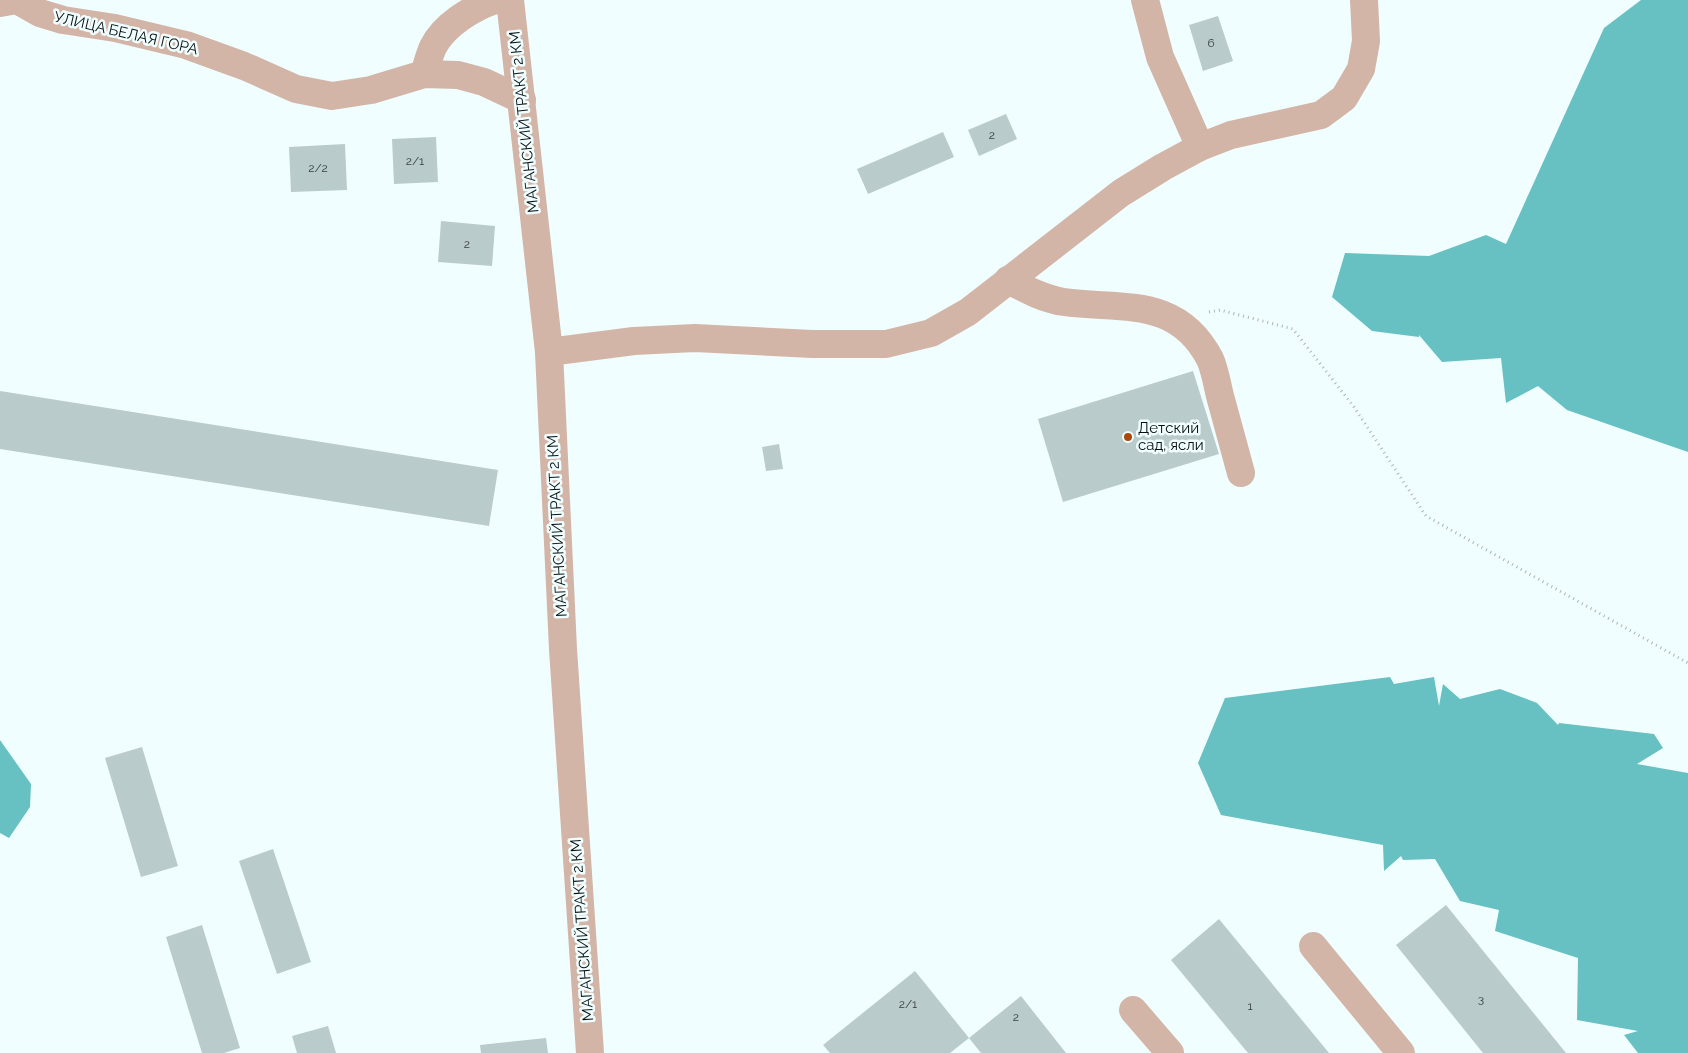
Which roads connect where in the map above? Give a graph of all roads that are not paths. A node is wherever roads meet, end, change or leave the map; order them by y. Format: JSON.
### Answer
{"nodes":[{"id":1,"x":17,"y":0,"type":"edge"},
{"id":2,"x":495,"y":0,"type":"edge"},
{"id":3,"x":510,"y":0,"type":"edge"},
{"id":4,"x":1145,"y":0,"type":"edge"},
{"id":5,"x":1364,"y":0,"type":"edge"},
{"id":6,"x":0,"y":3,"type":"edge"},
{"id":7,"x":424,"y":74,"type":"junction"},
{"id":8,"x":522,"y":100,"type":"junction"},
{"id":9,"x":1200,"y":146,"type":"junction"},
{"id":10,"x":1008,"y":280,"type":"junction"},
{"id":11,"x":548,"y":352,"type":"junction"},
{"id":12,"x":1241,"y":473,"type":"dead end"},
{"id":13,"x":1313,"y":946,"type":"dead end"},
{"id":14,"x":1133,"y":1010,"type":"dead end"},
{"id":15,"x":590,"y":1053,"type":"edge"},
{"id":16,"x":1170,"y":1053,"type":"edge"},
{"id":17,"x":1401,"y":1053,"type":"edge"}],
"edges":[{"from":1,"to":6,"type":"street"},
{"from":1,"to":7,"type":"street","name":"УЛИЦА БЕЛАЯ ГОРА"},
{"from":2,"to":7,"type":"street"},
{"from":3,"to":8,"type":"street","name":"МАГАНСКИЙ ТРАКТ 2 КМ"},
{"from":4,"to":9,"type":"street"},
{"from":5,"to":9,"type":"street"},
{"from":7,"to":8,"type":"street","name":"УЛИЦА БЕЛАЯ ГОРА"},
{"from":8,"to":11,"type":"street","name":"МАГАНСКИЙ ТРАКТ 2 КМ"},
{"from":9,"to":10,"type":"street"},
{"from":10,"to":11,"type":"street"},
{"from":10,"to":12,"type":"street"},
{"from":11,"to":15,"type":"street","name":"МАГАНСКИЙ ТРАКТ 2 КМ"},
{"from":13,"to":17,"type":"street"},
{"from":14,"to":16,"type":"street"}]}
